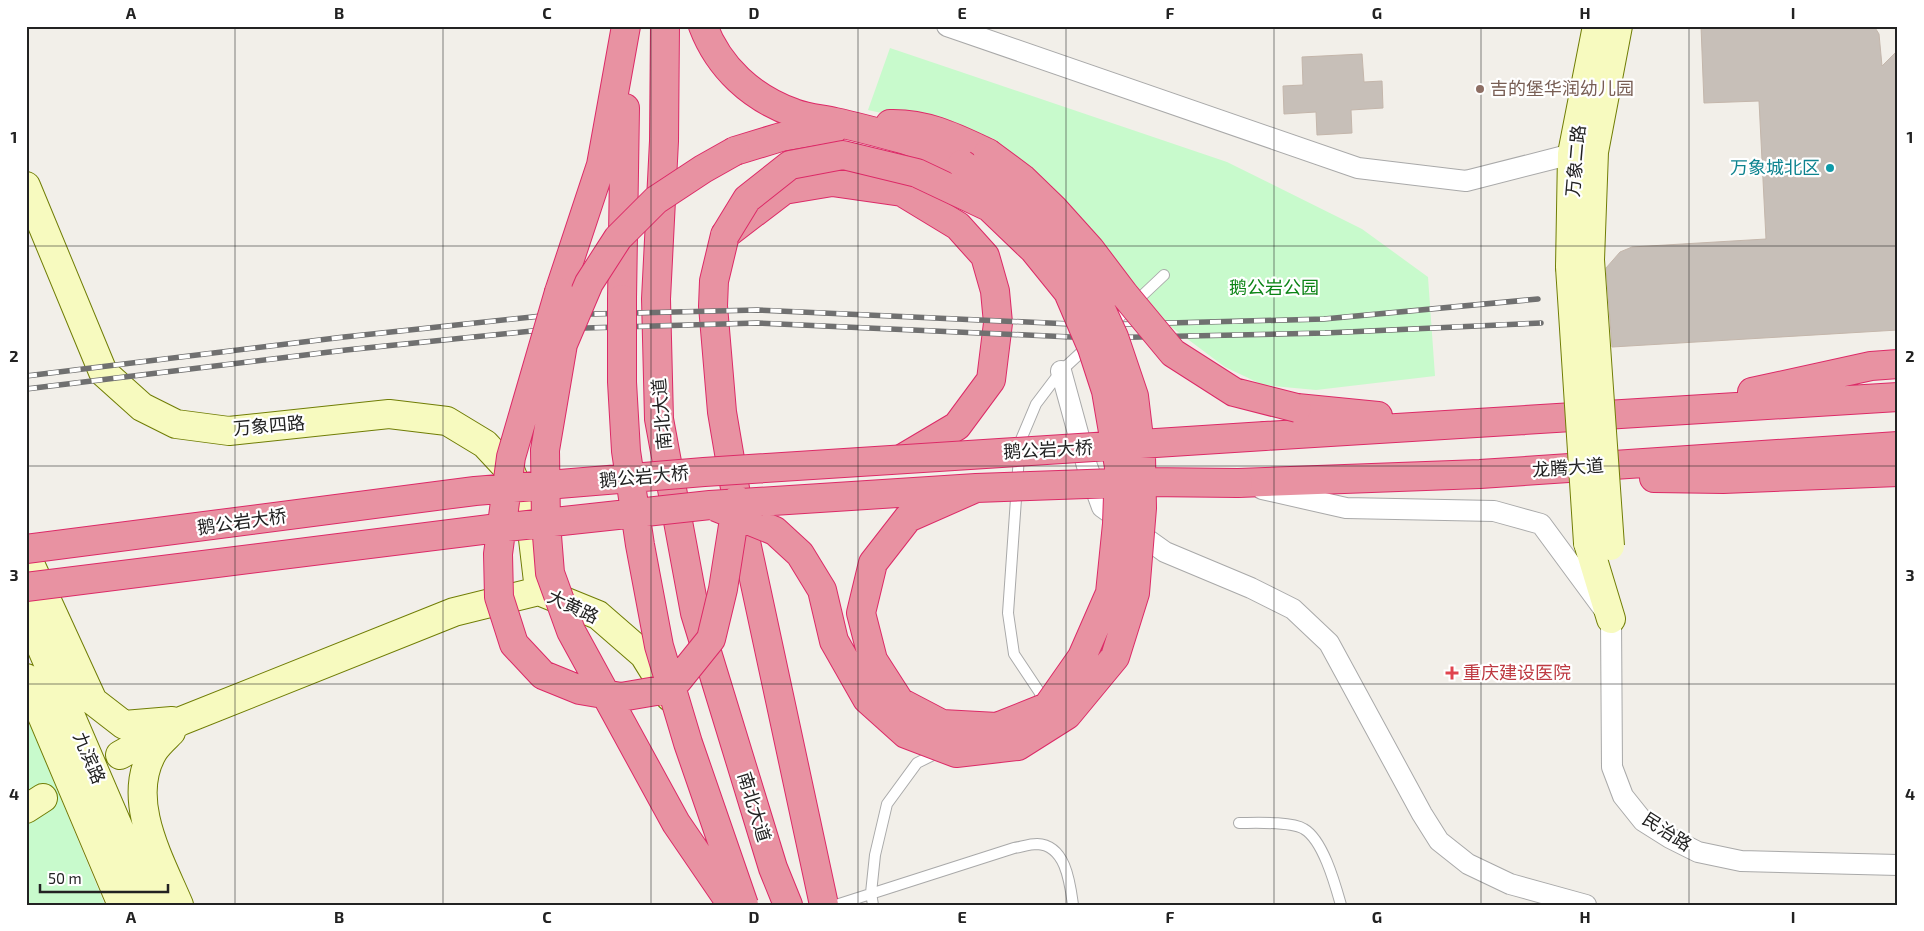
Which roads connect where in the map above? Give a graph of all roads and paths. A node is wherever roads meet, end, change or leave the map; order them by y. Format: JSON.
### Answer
{"nodes":[{"id":1,"x":626,"y":26,"type":"edge"},
{"id":2,"x":665,"y":26,"type":"edge"},
{"id":3,"x":703,"y":26,"type":"edge"},
{"id":4,"x":947,"y":26,"type":"edge"},
{"id":5,"x":1597,"y":26,"type":"edge"},
{"id":6,"x":1618,"y":26,"type":"edge"},
{"id":7,"x":850,"y":125,"type":"junction"},
{"id":8,"x":1572,"y":154,"type":"junction"},
{"id":9,"x":26,"y":186,"type":"edge"},
{"id":10,"x":725,"y":235,"type":"junction"},
{"id":11,"x":1580,"y":263,"type":"junction"},
{"id":12,"x":1164,"y":275,"type":"dead end"},
{"id":13,"x":1898,"y":364,"type":"edge"},
{"id":14,"x":1061,"y":371,"type":"junction"},
{"id":15,"x":1898,"y":397,"type":"edge"},
{"id":16,"x":1673,"y":410,"type":"junction"},
{"id":17,"x":1464,"y":425,"type":"junction"},
{"id":18,"x":1898,"y":446,"type":"edge"},
{"id":19,"x":903,"y":458,"type":"junction"},
{"id":20,"x":1898,"y":472,"type":"edge"},
{"id":21,"x":1480,"y":474,"type":"junction"},
{"id":22,"x":1238,"y":484,"type":"junction"},
{"id":23,"x":976,"y":488,"type":"junction"},
{"id":24,"x":737,"y":500,"type":"junction"},
{"id":25,"x":710,"y":505,"type":"junction"},
{"id":26,"x":26,"y":549,"type":"edge"},
{"id":27,"x":26,"y":555,"type":"edge"},
{"id":28,"x":26,"y":587,"type":"edge"},
{"id":29,"x":539,"y":591,"type":"junction"},
{"id":30,"x":26,"y":612,"type":"edge"},
{"id":31,"x":1610,"y":619,"type":"junction"},
{"id":32,"x":26,"y":678,"type":"edge"},
{"id":33,"x":181,"y":721,"type":"junction"},
{"id":34,"x":120,"y":755,"type":"dead end"},
{"id":35,"x":1239,"y":823,"type":"dead end"},
{"id":36,"x":1898,"y":865,"type":"edge"},
{"id":37,"x":871,"y":893,"type":"junction"},
{"id":38,"x":122,"y":905,"type":"edge"},
{"id":39,"x":152,"y":905,"type":"edge"},
{"id":40,"x":179,"y":905,"type":"edge"},
{"id":41,"x":732,"y":905,"type":"edge"},
{"id":42,"x":744,"y":905,"type":"edge"},
{"id":43,"x":752,"y":905,"type":"edge"},
{"id":44,"x":788,"y":905,"type":"edge"},
{"id":45,"x":824,"y":905,"type":"edge"},
{"id":46,"x":836,"y":905,"type":"edge"},
{"id":47,"x":872,"y":905,"type":"edge"},
{"id":48,"x":1073,"y":905,"type":"edge"},
{"id":49,"x":1341,"y":905,"type":"edge"},
{"id":50,"x":1586,"y":905,"type":"edge"}],
"edges":[{"from":1,"to":24,"type":"highway","bridge":true},
{"from":1,"to":42,"type":"highway","bridge":true},
{"from":2,"to":44,"type":"highway","name":"南北大道","bridge":true},
{"from":3,"to":7,"type":"highway"},
{"from":4,"to":8,"type":"street"},
{"from":5,"to":8,"type":"main road","name":"万象二路"},
{"from":6,"to":11,"type":"main road","name":"万象二路"},
{"from":7,"to":17,"type":"highway","bridge":true},
{"from":7,"to":25,"type":"highway","bridge":true},
{"from":7,"to":41,"type":"highway","bridge":true},
{"from":8,"to":11,"type":"main road","name":"万象二路"},
{"from":9,"to":29,"type":"main road","name":"万象四路"},
{"from":10,"to":19,"type":"highway","bridge":true},
{"from":10,"to":23,"type":"highway","bridge":true},
{"from":10,"to":24,"type":"highway"},
{"from":11,"to":31,"type":"main road","bridge":true},
{"from":12,"to":14,"type":"lane"},
{"from":13,"to":16,"type":"highway"},
{"from":14,"to":37,"type":"lane"},
{"from":14,"to":50,"type":"street"},
{"from":15,"to":16,"type":"highway"},
{"from":16,"to":17,"type":"highway"},
{"from":17,"to":19,"type":"highway","name":"鹅公岩大桥","bridge":true},
{"from":18,"to":21,"type":"highway","name":"龙腾大道"},
{"from":19,"to":26,"type":"highway","name":"鹅公岩大桥","bridge":true},
{"from":20,"to":21,"type":"highway"},
{"from":21,"to":22,"type":"highway","name":"龙腾大道"},
{"from":22,"to":23,"type":"highway","name":"鹅公岩大桥","bridge":true},
{"from":22,"to":31,"type":"street"},
{"from":23,"to":25,"type":"highway","name":"鹅公岩大桥","bridge":true},
{"from":24,"to":45,"type":"highway","bridge":true},
{"from":25,"to":28,"type":"highway","name":"鹅公岩大桥","bridge":true},
{"from":27,"to":33,"type":"main road"},
{"from":29,"to":33,"type":"main road","name":"大黄路"},
{"from":29,"to":43,"type":"main road","name":"大黄路"},
{"from":30,"to":39,"type":"main road","name":"九滨路"},
{"from":31,"to":36,"type":"street","name":"民治路"},
{"from":32,"to":38,"type":"main road","name":"九滨路"},
{"from":33,"to":34,"type":"main road"},
{"from":33,"to":40,"type":"main road"},
{"from":35,"to":49,"type":"lane"},
{"from":37,"to":46,"type":"lane"},
{"from":37,"to":47,"type":"lane"},
{"from":37,"to":48,"type":"lane"}]}
